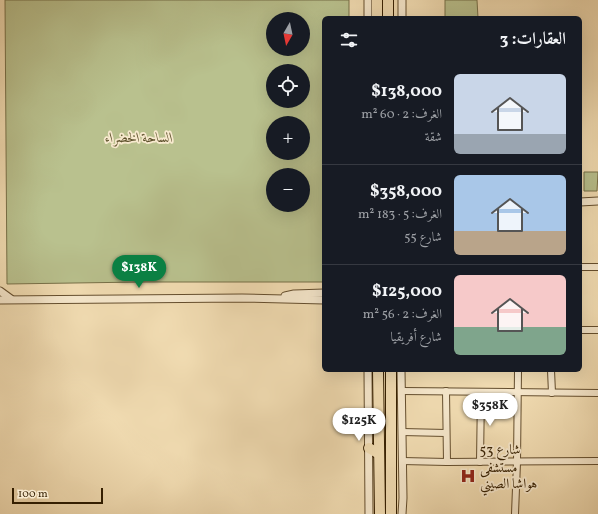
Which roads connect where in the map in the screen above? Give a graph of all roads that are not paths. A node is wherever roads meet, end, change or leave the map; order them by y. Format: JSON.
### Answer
{"nodes":[{"id":1,"x":368,"y":0,"type":"edge"},
{"id":2,"x":377,"y":0,"type":"edge"},
{"id":3,"x":388,"y":0,"type":"edge"},
{"id":4,"x":402,"y":0,"type":"edge"},
{"id":5,"x":368,"y":16,"type":"edge"},
{"id":6,"x":377,"y":16,"type":"edge"},
{"id":7,"x":388,"y":16,"type":"edge"},
{"id":8,"x":402,"y":16,"type":"edge"},
{"id":9,"x":598,"y":201,"type":"edge"},
{"id":10,"x":582,"y":202,"type":"edge"},
{"id":11,"x":582,"y":267,"type":"edge"},
{"id":12,"x":598,"y":267,"type":"edge"},
{"id":13,"x":0,"y":291,"type":"edge"},
{"id":14,"x":322,"y":293,"type":"edge"},
{"id":15,"x":279,"y":298,"type":"junction"},
{"id":16,"x":0,"y":300,"type":"edge"},
{"id":17,"x":14,"y":300,"type":"junction"},
{"id":18,"x":322,"y":300,"type":"edge"},
{"id":19,"x":582,"y":330,"type":"edge"},
{"id":20,"x":598,"y":330,"type":"edge"},
{"id":21,"x":368,"y":372,"type":"edge"},
{"id":22,"x":378,"y":372,"type":"edge"},
{"id":23,"x":391,"y":372,"type":"edge"},
{"id":24,"x":401,"y":372,"type":"edge"},
{"id":25,"x":518,"y":372,"type":"edge"},
{"id":26,"x":551,"y":372,"type":"edge"},
{"id":27,"x":402,"y":391,"type":"junction"},
{"id":28,"x":446,"y":391,"type":"junction"},
{"id":29,"x":481,"y":392,"type":"junction"},
{"id":30,"x":517,"y":393,"type":"junction"},
{"id":31,"x":552,"y":393,"type":"junction"},
{"id":32,"x":598,"y":393,"type":"edge"},
{"id":33,"x":402,"y":432,"type":"junction"},
{"id":34,"x":446,"y":432,"type":"junction"},
{"id":35,"x":369,"y":448,"type":"junction"},
{"id":36,"x":379,"y":454,"type":"junction"},
{"id":37,"x":402,"y":461,"type":"junction"},
{"id":38,"x":598,"y":461,"type":"edge"},
{"id":39,"x":447,"y":462,"type":"junction"},
{"id":40,"x":480,"y":462,"type":"junction"},
{"id":41,"x":517,"y":462,"type":"junction"},
{"id":42,"x":369,"y":514,"type":"edge"},
{"id":43,"x":380,"y":514,"type":"edge"},
{"id":44,"x":391,"y":514,"type":"edge"},
{"id":45,"x":402,"y":514,"type":"edge"},
{"id":46,"x":515,"y":514,"type":"edge"}],
"edges":[{"from":1,"to":5,"type":"street"},
{"from":2,"to":6,"type":"highway"},
{"from":3,"to":7,"type":"highway"},
{"from":4,"to":8,"type":"street"},
{"from":9,"to":10,"type":"street"},
{"from":11,"to":12,"type":"street"},
{"from":13,"to":17,"type":"street"},
{"from":14,"to":15,"type":"street"},
{"from":15,"to":17,"type":"street"},
{"from":15,"to":18,"type":"street"},
{"from":16,"to":17,"type":"street"},
{"from":19,"to":20,"type":"street"},
{"from":21,"to":35,"type":"street"},
{"from":22,"to":36,"type":"highway"},
{"from":23,"to":44,"type":"highway"},
{"from":24,"to":27,"type":"street"},
{"from":25,"to":30,"type":"street"},
{"from":26,"to":31,"type":"street"},
{"from":27,"to":28,"type":"street"},
{"from":27,"to":33,"type":"street"},
{"from":28,"to":29,"type":"street"},
{"from":28,"to":34,"type":"street"},
{"from":29,"to":30,"type":"street"},
{"from":29,"to":40,"type":"street"},
{"from":30,"to":31,"type":"street"},
{"from":30,"to":41,"type":"street"},
{"from":31,"to":32,"type":"street"},
{"from":33,"to":34,"type":"street"},
{"from":33,"to":37,"type":"street"},
{"from":34,"to":39,"type":"street"},
{"from":35,"to":36,"type":"highway"},
{"from":35,"to":42,"type":"street"},
{"from":36,"to":43,"type":"highway"},
{"from":37,"to":39,"type":"street","name":"شارع 53"},
{"from":37,"to":45,"type":"street"},
{"from":38,"to":41,"type":"street","name":"شارع 53"},
{"from":39,"to":40,"type":"street","name":"شارع 53"},
{"from":40,"to":41,"type":"street","name":"شارع 53"},
{"from":41,"to":46,"type":"street"}]}
